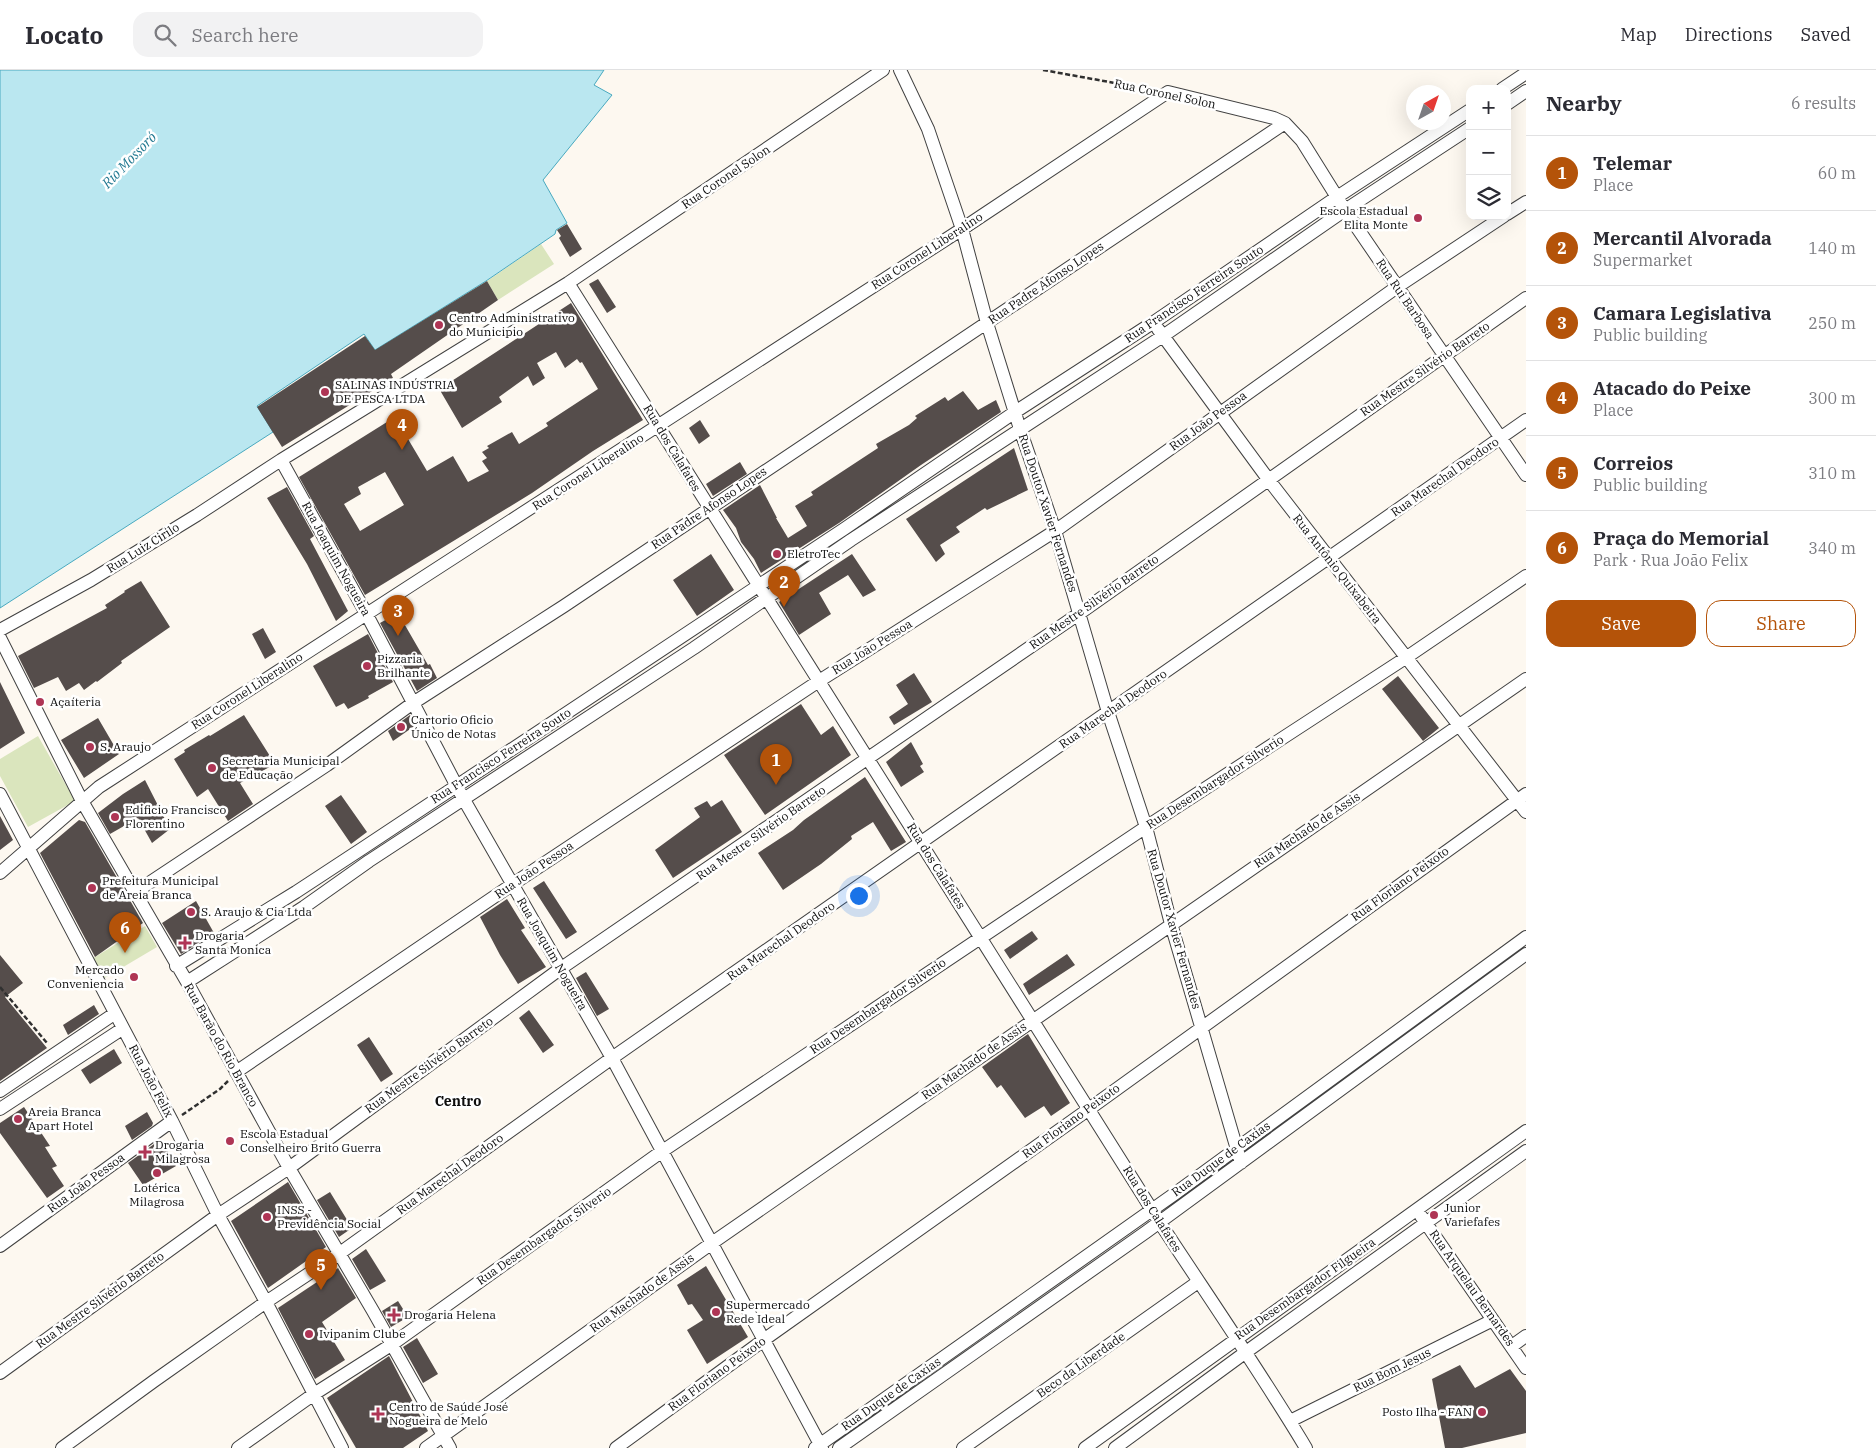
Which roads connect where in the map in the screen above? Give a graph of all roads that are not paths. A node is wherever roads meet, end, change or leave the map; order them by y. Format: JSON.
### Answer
{"nodes":[{"id":1,"x":883,"y":70,"type":"edge"},
{"id":2,"x":900,"y":70,"type":"edge"},
{"id":3,"x":1526,"y":73,"type":"edge"},
{"id":4,"x":1508,"y":85,"type":"edge"},
{"id":5,"x":1168,"y":92,"type":"joint"},
{"id":6,"x":1526,"y":92,"type":"edge"},
{"id":7,"x":1511,"y":101,"type":"edge"},
{"id":8,"x":1466,"y":113,"type":"edge"},
{"id":9,"x":1285,"y":123,"type":"junction"},
{"id":10,"x":1467,"y":130,"type":"edge"},
{"id":11,"x":1337,"y":197,"type":"junction"},
{"id":12,"x":1526,"y":202,"type":"edge"},
{"id":13,"x":1345,"y":210,"type":"junction"},
{"id":14,"x":1511,"y":212,"type":"edge"},
{"id":15,"x":1498,"y":220,"type":"edge"},
{"id":16,"x":962,"y":230,"type":"junction"},
{"id":17,"x":568,"y":283,"type":"junction"},
{"id":18,"x":1397,"y":287,"type":"junction"},
{"id":19,"x":1526,"y":298,"type":"edge"},
{"id":20,"x":1154,"y":322,"type":"junction"},
{"id":21,"x":987,"y":323,"type":"junction"},
{"id":22,"x":1162,"y":336,"type":"junction"},
{"id":23,"x":1444,"y":355,"type":"junction"},
{"id":24,"x":1015,"y":412,"type":"junction"},
{"id":25,"x":1219,"y":413,"type":"junction"},
{"id":26,"x":1526,"y":420,"type":"edge"},
{"id":27,"x":659,"y":426,"type":"junction"},
{"id":28,"x":1020,"y":429,"type":"junction"},
{"id":29,"x":1501,"y":438,"type":"junction"},
{"id":30,"x":281,"y":460,"type":"junction"},
{"id":31,"x":1526,"y":475,"type":"edge"},
{"id":32,"x":919,"y":478,"type":"junction"},
{"id":33,"x":1268,"y":480,"type":"junction"},
{"id":34,"x":926,"y":490,"type":"junction"},
{"id":35,"x":708,"y":508,"type":"junction"},
{"id":36,"x":844,"y":529,"type":"junction"},
{"id":37,"x":1056,"y":531,"type":"junction"},
{"id":38,"x":851,"y":540,"type":"junction"},
{"id":39,"x":1329,"y":559,"type":"junction"},
{"id":40,"x":1526,"y":576,"type":"edge"},
{"id":41,"x":758,"y":585,"type":"junction"},
{"id":42,"x":766,"y":599,"type":"junction"},
{"id":43,"x":1080,"y":612,"type":"junction"},
{"id":44,"x":367,"y":615,"type":"junction"},
{"id":45,"x":0,"y":630,"type":"edge"},
{"id":46,"x":0,"y":638,"type":"edge"},
{"id":47,"x":1407,"y":657,"type":"junction"},
{"id":48,"x":624,"y":675,"type":"junction"},
{"id":49,"x":1526,"y":679,"type":"edge"},
{"id":50,"x":819,"y":681,"type":"junction"},
{"id":51,"x":632,"y":689,"type":"junction"},
{"id":52,"x":413,"y":702,"type":"junction"},
{"id":53,"x":1108,"y":712,"type":"junction"},
{"id":54,"x":1460,"y":725,"type":"junction"},
{"id":55,"x":869,"y":758,"type":"junction"},
{"id":56,"x":456,"y":784,"type":"junction"},
{"id":57,"x":0,"y":794,"type":"edge"},
{"id":58,"x":1521,"y":797,"type":"edge"},
{"id":59,"x":463,"y":798,"type":"junction"},
{"id":60,"x":82,"y":801,"type":"junction"},
{"id":61,"x":1526,"y":812,"type":"edge"},
{"id":62,"x":1146,"y":827,"type":"junction"},
{"id":63,"x":378,"y":838,"type":"junction"},
{"id":64,"x":922,"y":843,"type":"junction"},
{"id":65,"x":28,"y":849,"type":"junction"},
{"id":66,"x":387,"y":849,"type":"junction"},
{"id":67,"x":0,"y":873,"type":"edge"},
{"id":68,"x":512,"y":884,"type":"junction"},
{"id":69,"x":296,"y":892,"type":"junction"},
{"id":70,"x":134,"y":893,"type":"junction"},
{"id":71,"x":304,"y":906,"type":"junction"},
{"id":72,"x":1171,"y":924,"type":"junction"},
{"id":73,"x":981,"y":937,"type":"junction"},
{"id":74,"x":1526,"y":937,"type":"edge"},
{"id":75,"x":1526,"y":954,"type":"edge"},
{"id":76,"x":176,"y":966,"type":"junction"},
{"id":77,"x":560,"y":969,"type":"junction"},
{"id":78,"x":186,"y":982,"type":"junction"},
{"id":79,"x":114,"y":1014,"type":"junction"},
{"id":80,"x":1033,"y":1019,"type":"junction"},
{"id":81,"x":1201,"y":1027,"type":"junction"},
{"id":82,"x":122,"y":1029,"type":"junction"},
{"id":83,"x":612,"y":1058,"type":"junction"},
{"id":84,"x":29,"y":1072,"type":"junction"},
{"id":85,"x":236,"y":1072,"type":"junction"},
{"id":86,"x":37,"y":1084,"type":"junction"},
{"id":87,"x":0,"y":1092,"type":"edge"},
{"id":88,"x":4,"y":1107,"type":"edge"},
{"id":89,"x":1089,"y":1108,"type":"junction"},
{"id":90,"x":172,"y":1121,"type":"junction"},
{"id":91,"x":1526,"y":1130,"type":"edge"},
{"id":92,"x":1236,"y":1148,"type":"junction"},
{"id":93,"x":1526,"y":1151,"type":"edge"},
{"id":94,"x":662,"y":1152,"type":"junction"},
{"id":95,"x":1241,"y":1163,"type":"junction"},
{"id":96,"x":289,"y":1168,"type":"junction"},
{"id":97,"x":1152,"y":1209,"type":"junction"},
{"id":98,"x":1417,"y":1209,"type":"junction"},
{"id":99,"x":218,"y":1215,"type":"junction"},
{"id":100,"x":1160,"y":1221,"type":"junction"},
{"id":101,"x":1426,"y":1222,"type":"junction"},
{"id":102,"x":712,"y":1242,"type":"junction"},
{"id":103,"x":0,"y":1246,"type":"edge"},
{"id":104,"x":340,"y":1253,"type":"junction"},
{"id":105,"x":1198,"y":1282,"type":"junction"},
{"id":106,"x":266,"y":1302,"type":"junction"},
{"id":107,"x":1494,"y":1320,"type":"junction"},
{"id":108,"x":1526,"y":1336,"type":"edge"},
{"id":109,"x":1237,"y":1337,"type":"junction"},
{"id":110,"x":764,"y":1339,"type":"junction"},
{"id":111,"x":391,"y":1345,"type":"junction"},
{"id":112,"x":1512,"y":1346,"type":"junction"},
{"id":113,"x":1246,"y":1352,"type":"junction"},
{"id":114,"x":1526,"y":1368,"type":"edge"},
{"id":115,"x":0,"y":1373,"type":"edge"},
{"id":116,"x":314,"y":1394,"type":"junction"},
{"id":117,"x":1290,"y":1421,"type":"junction"},
{"id":118,"x":443,"y":1435,"type":"junction"},
{"id":119,"x":819,"y":1447,"type":"edge"},
{"id":120,"x":62,"y":1448,"type":"edge"},
{"id":121,"x":238,"y":1448,"type":"edge"},
{"id":122,"x":342,"y":1448,"type":"edge"},
{"id":123,"x":426,"y":1448,"type":"edge"},
{"id":124,"x":450,"y":1448,"type":"edge"},
{"id":125,"x":616,"y":1448,"type":"edge"},
{"id":126,"x":839,"y":1448,"type":"edge"},
{"id":127,"x":963,"y":1448,"type":"edge"},
{"id":128,"x":1085,"y":1448,"type":"edge"},
{"id":129,"x":1115,"y":1448,"type":"edge"},
{"id":130,"x":1306,"y":1448,"type":"edge"}],
"edges":[{"from":1,"to":17,"type":"street","name":"Rua Coronel Solon"},
{"from":2,"to":16,"type":"street","name":"Rua Doutor Xavier Fernandes"},
{"from":3,"to":4,"type":"street"},
{"from":5,"to":9,"type":"street","name":"Rua Coronel Solon"},
{"from":5,"to":16,"type":"street","name":"Rua Coronel Liberalino"},
{"from":6,"to":7,"type":"street"},
{"from":8,"to":11,"type":"street","name":"Rua Francisco Ferreira Souto"},
{"from":9,"to":11,"type":"street","name":"Rua Rui Barbosa"},
{"from":9,"to":21,"type":"street","name":"Rua Padre Afonso Lopes"},
{"from":10,"to":13,"type":"street","name":"Rua Francisco Ferreira Souto"},
{"from":11,"to":13,"type":"street","name":"Rua Rui Barbosa"},
{"from":11,"to":20,"type":"street","name":"Rua Francisco Ferreira Souto"},
{"from":12,"to":14,"type":"street","name":"Rua João Pessoa"},
{"from":13,"to":18,"type":"street","name":"Rua Rui Barbosa"},
{"from":13,"to":22,"type":"street","name":"Rua Francisco Ferreira Souto"},
{"from":15,"to":18,"type":"street","name":"Rua João Pessoa"},
{"from":16,"to":21,"type":"street","name":"Rua Doutor Xavier Fernandes"},
{"from":16,"to":27,"type":"street","name":"Rua Coronel Liberalino"},
{"from":17,"to":27,"type":"street","name":"Rua dos Calafates"},
{"from":17,"to":30,"type":"street","name":"Rua Coronel Solon"},
{"from":18,"to":23,"type":"street","name":"Rua Rui Barbosa"},
{"from":18,"to":25,"type":"street","name":"Rua João Pessoa"},
{"from":19,"to":23,"type":"street","name":"Rua Mestre Silvério Barreto"},
{"from":20,"to":22,"type":"street","name":"Rua Antônio Quixabeira"},
{"from":20,"to":24,"type":"street","name":"Rua Francisco Ferreira Souto"},
{"from":21,"to":24,"type":"street","name":"Rua Doutor Xavier Fernandes"},
{"from":21,"to":35,"type":"street","name":"Rua Padre Afonso Lopes"},
{"from":22,"to":25,"type":"street","name":"Rua Antônio Quixabeira"},
{"from":22,"to":28,"type":"street","name":"Rua Francisco Ferreira Souto"},
{"from":23,"to":29,"type":"street","name":"Rua Rui Barbosa"},
{"from":23,"to":33,"type":"street","name":"Rua Mestre Silvério Barreto"},
{"from":24,"to":28,"type":"street","name":"Rua Doutor Xavier Fernandes"},
{"from":24,"to":32,"type":"street","name":"Rua Francisco Ferreira Souto"},
{"from":25,"to":33,"type":"street","name":"Rua Antônio Quixabeira"},
{"from":25,"to":37,"type":"street","name":"Rua João Pessoa"},
{"from":26,"to":29,"type":"street","name":"Rua Marechal Deodoro"},
{"from":27,"to":35,"type":"street","name":"Rua dos Calafates"},
{"from":27,"to":44,"type":"street","name":"Rua Coronel Liberalino"},
{"from":28,"to":34,"type":"street","name":"Rua Francisco Ferreira Souto"},
{"from":28,"to":37,"type":"street","name":"Rua Doutor Xavier Fernandes"},
{"from":29,"to":31,"type":"street","name":"Rua Rui Barbosa"},
{"from":29,"to":39,"type":"street","name":"Rua Marechal Deodoro"},
{"from":30,"to":44,"type":"street","name":"Rua Joaquim Nogueira"},
{"from":30,"to":45,"type":"street","name":"Rua Luiz Cirilo"},
{"from":32,"to":34,"type":"street"},
{"from":32,"to":36,"type":"street","name":"Rua Francisco Ferreira Souto"},
{"from":33,"to":39,"type":"street","name":"Rua Antônio Quixabeira"},
{"from":33,"to":43,"type":"street","name":"Rua Mestre Silvério Barreto"},
{"from":34,"to":38,"type":"street","name":"Rua Francisco Ferreira Souto"},
{"from":35,"to":41,"type":"street","name":"Rua dos Calafates"},
{"from":35,"to":52,"type":"street","name":"Rua Padre Afonso Lopes"},
{"from":36,"to":38,"type":"street"},
{"from":36,"to":41,"type":"street","name":"Rua Francisco Ferreira Souto"},
{"from":37,"to":43,"type":"street","name":"Rua Doutor Xavier Fernandes"},
{"from":37,"to":50,"type":"street","name":"Rua João Pessoa"},
{"from":38,"to":42,"type":"street","name":"Rua Francisco Ferreira Souto"},
{"from":39,"to":47,"type":"street","name":"Rua Antônio Quixabeira"},
{"from":39,"to":53,"type":"street","name":"Rua Marechal Deodoro"},
{"from":40,"to":47,"type":"street","name":"Rua Desembargador Silverio"},
{"from":41,"to":42,"type":"street","name":"Rua dos Calafates"},
{"from":41,"to":48,"type":"street","name":"Rua Francisco Ferreira Souto"},
{"from":42,"to":50,"type":"street","name":"Rua dos Calafates"},
{"from":42,"to":51,"type":"street","name":"Rua Francisco Ferreira Souto"},
{"from":43,"to":53,"type":"street","name":"Rua Doutor Xavier Fernandes"},
{"from":43,"to":55,"type":"street","name":"Rua Mestre Silvério Barreto"},
{"from":44,"to":52,"type":"street","name":"Rua Joaquim Nogueira"},
{"from":44,"to":60,"type":"street","name":"Rua Coronel Liberalino"},
{"from":46,"to":60,"type":"street","name":"Rua Barão do Rio Branco"},
{"from":47,"to":54,"type":"street","name":"Rua Antônio Quixabeira"},
{"from":47,"to":62,"type":"street","name":"Rua Desembargador Silverio"},
{"from":48,"to":51,"type":"street"},
{"from":48,"to":56,"type":"street","name":"Rua Francisco Ferreira Souto"},
{"from":49,"to":54,"type":"street","name":"Rua Machado de Assis"},
{"from":50,"to":55,"type":"street","name":"Rua dos Calafates"},
{"from":50,"to":68,"type":"street","name":"Rua João Pessoa"},
{"from":51,"to":59,"type":"street","name":"Rua Francisco Ferreira Souto"},
{"from":52,"to":56,"type":"street","name":"Rua Joaquim Nogueira"},
{"from":52,"to":70,"type":"street","name":"Rua Padre Afonso Lopes"},
{"from":53,"to":62,"type":"street","name":"Rua Doutor Xavier Fernandes"},
{"from":53,"to":64,"type":"street","name":"Rua Marechal Deodoro"},
{"from":54,"to":58,"type":"street","name":"Rua Antônio Quixabeira"},
{"from":54,"to":72,"type":"street","name":"Rua Machado de Assis"},
{"from":55,"to":64,"type":"street","name":"Rua dos Calafates"},
{"from":55,"to":77,"type":"street","name":"Rua Mestre Silvério Barreto"},
{"from":56,"to":59,"type":"street","name":"Rua Joaquim Nogueira"},
{"from":56,"to":63,"type":"street","name":"Rua Francisco Ferreira Souto"},
{"from":57,"to":65,"type":"street","name":"Rua João Felix"},
{"from":58,"to":61,"type":"street","name":"Rua Antônio Quixabeira"},
{"from":58,"to":81,"type":"street","name":"Rua Floriano Peixoto"},
{"from":59,"to":66,"type":"street","name":"Rua Francisco Ferreira Souto"},
{"from":59,"to":68,"type":"street","name":"Rua Joaquim Nogueira"},
{"from":60,"to":65,"type":"street","name":"Rua Coronel Liberalino"},
{"from":60,"to":70,"type":"street","name":"Rua Barão do Rio Branco"},
{"from":62,"to":72,"type":"street","name":"Rua Doutor Xavier Fernandes"},
{"from":62,"to":73,"type":"street","name":"Rua Desembargador Silverio"},
{"from":63,"to":66,"type":"street"},
{"from":63,"to":69,"type":"street","name":"Rua Francisco Ferreira Souto"},
{"from":64,"to":73,"type":"street","name":"Rua dos Calafates"},
{"from":64,"to":83,"type":"street","name":"Rua Marechal Deodoro"},
{"from":65,"to":67,"type":"street","name":"Rua Coronel Liberalino"},
{"from":65,"to":79,"type":"street","name":"Rua João Felix"},
{"from":66,"to":71,"type":"street","name":"Rua Francisco Ferreira Souto"},
{"from":68,"to":77,"type":"street","name":"Rua Joaquim Nogueira"},
{"from":68,"to":85,"type":"street","name":"Rua João Pessoa"},
{"from":69,"to":71,"type":"street"},
{"from":69,"to":76,"type":"street","name":"Rua Francisco Ferreira Souto"},
{"from":70,"to":76,"type":"street","name":"Rua Barão do Rio Branco"},
{"from":71,"to":78,"type":"street","name":"Rua Francisco Ferreira Souto"},
{"from":72,"to":80,"type":"street","name":"Rua Machado de Assis"},
{"from":72,"to":81,"type":"street","name":"Rua Doutor Xavier Fernandes"},
{"from":73,"to":80,"type":"street","name":"Rua dos Calafates"},
{"from":73,"to":94,"type":"street","name":"Rua Desembargador Silverio"},
{"from":74,"to":92,"type":"street","name":"Rua Duque de Caxias"},
{"from":75,"to":95,"type":"street","name":"Rua Duque de Caxias"},
{"from":76,"to":78,"type":"street","name":"Rua Barão do Rio Branco"},
{"from":77,"to":83,"type":"street","name":"Rua Joaquim Nogueira"},
{"from":77,"to":96,"type":"street","name":"Rua Mestre Silvério Barreto"},
{"from":78,"to":85,"type":"street","name":"Rua Barão do Rio Branco"},
{"from":79,"to":82,"type":"street","name":"Rua João Felix"},
{"from":79,"to":84,"type":"street"},
{"from":80,"to":89,"type":"street","name":"Rua dos Calafates"},
{"from":80,"to":102,"type":"street","name":"Rua Machado de Assis"},
{"from":81,"to":89,"type":"street","name":"Rua Floriano Peixoto"},
{"from":81,"to":92,"type":"street","name":"Rua Doutor Xavier Fernandes"},
{"from":82,"to":86,"type":"street"},
{"from":82,"to":90,"type":"street","name":"Rua João Felix"},
{"from":83,"to":94,"type":"street","name":"Rua Joaquim Nogueira"},
{"from":83,"to":104,"type":"street","name":"Rua Marechal Deodoro"},
{"from":84,"to":86,"type":"street"},
{"from":84,"to":87,"type":"street"},
{"from":85,"to":96,"type":"street","name":"Rua Barão do Rio Branco"},
{"from":86,"to":88,"type":"street"},
{"from":87,"to":88,"type":"street"},
{"from":89,"to":97,"type":"street","name":"Rua dos Calafates"},
{"from":89,"to":110,"type":"street","name":"Rua Floriano Peixoto"},
{"from":90,"to":99,"type":"street","name":"Rua João Felix"},
{"from":90,"to":103,"type":"street","name":"Rua João Pessoa"},
{"from":91,"to":98,"type":"street","name":"Rua Desembargador Filgueira"},
{"from":92,"to":95,"type":"street","name":"Rua Doutor Xavier Fernandes"},
{"from":92,"to":97,"type":"street","name":"Rua Duque de Caxias"},
{"from":93,"to":101,"type":"street","name":"Rua Desembargador Filgueira"},
{"from":94,"to":102,"type":"street","name":"Rua Joaquim Nogueira"},
{"from":94,"to":111,"type":"street","name":"Rua Desembargador Silverio"},
{"from":95,"to":100,"type":"street","name":"Rua Duque de Caxias"},
{"from":96,"to":99,"type":"street","name":"Rua Mestre Silvério Barreto"},
{"from":96,"to":104,"type":"street","name":"Rua Barão do Rio Branco"},
{"from":97,"to":100,"type":"street","name":"Rua dos Calafates"},
{"from":97,"to":119,"type":"street","name":"Rua Duque de Caxias"},
{"from":98,"to":101,"type":"street","name":"Rua Arquelau Bernardes"},
{"from":98,"to":109,"type":"street","name":"Rua Desembargador Filgueira"},
{"from":99,"to":106,"type":"street","name":"Rua João Felix"},
{"from":99,"to":115,"type":"street","name":"Rua Mestre Silvério Barreto"},
{"from":100,"to":105,"type":"street","name":"Rua dos Calafates"},
{"from":100,"to":126,"type":"street","name":"Rua Duque de Caxias"},
{"from":101,"to":107,"type":"street","name":"Rua Arquelau Bernardes"},
{"from":101,"to":113,"type":"street","name":"Rua Desembargador Filgueira"},
{"from":102,"to":110,"type":"street","name":"Rua Joaquim Nogueira"},
{"from":102,"to":118,"type":"street","name":"Rua Machado de Assis"},
{"from":104,"to":106,"type":"street","name":"Rua Marechal Deodoro"},
{"from":104,"to":111,"type":"street","name":"Rua Barão do Rio Branco"},
{"from":105,"to":109,"type":"street","name":"Rua dos Calafates"},
{"from":105,"to":127,"type":"street","name":"Beco da Liberdade"},
{"from":106,"to":116,"type":"street","name":"Rua João Felix"},
{"from":106,"to":120,"type":"street","name":"Rua Marechal Deodoro"},
{"from":107,"to":112,"type":"street","name":"Rua Arquelau Bernardes"},
{"from":107,"to":117,"type":"street","name":"Rua Bom Jesus"},
{"from":108,"to":112,"type":"street"},
{"from":109,"to":113,"type":"street","name":"Rua dos Calafates"},
{"from":109,"to":128,"type":"street","name":"Rua Desembargador Filgueira"},
{"from":110,"to":119,"type":"street","name":"Rua Joaquim Nogueira"},
{"from":110,"to":125,"type":"street","name":"Rua Floriano Peixoto"},
{"from":111,"to":116,"type":"street","name":"Rua Desembargador Silverio"},
{"from":111,"to":118,"type":"street","name":"Rua Barão do Rio Branco"},
{"from":112,"to":114,"type":"street","name":"Rua Arquelau Bernardes"},
{"from":113,"to":117,"type":"street","name":"Rua dos Calafates"},
{"from":113,"to":129,"type":"street","name":"Rua Desembargador Filgueira"},
{"from":116,"to":121,"type":"street","name":"Rua Desembargador Silverio"},
{"from":116,"to":122,"type":"street","name":"Rua João Felix"},
{"from":117,"to":130,"type":"street","name":"Rua dos Calafates"},
{"from":118,"to":123,"type":"street","name":"Rua Machado de Assis"},
{"from":118,"to":124,"type":"street","name":"Rua Barão do Rio Branco"}]}
